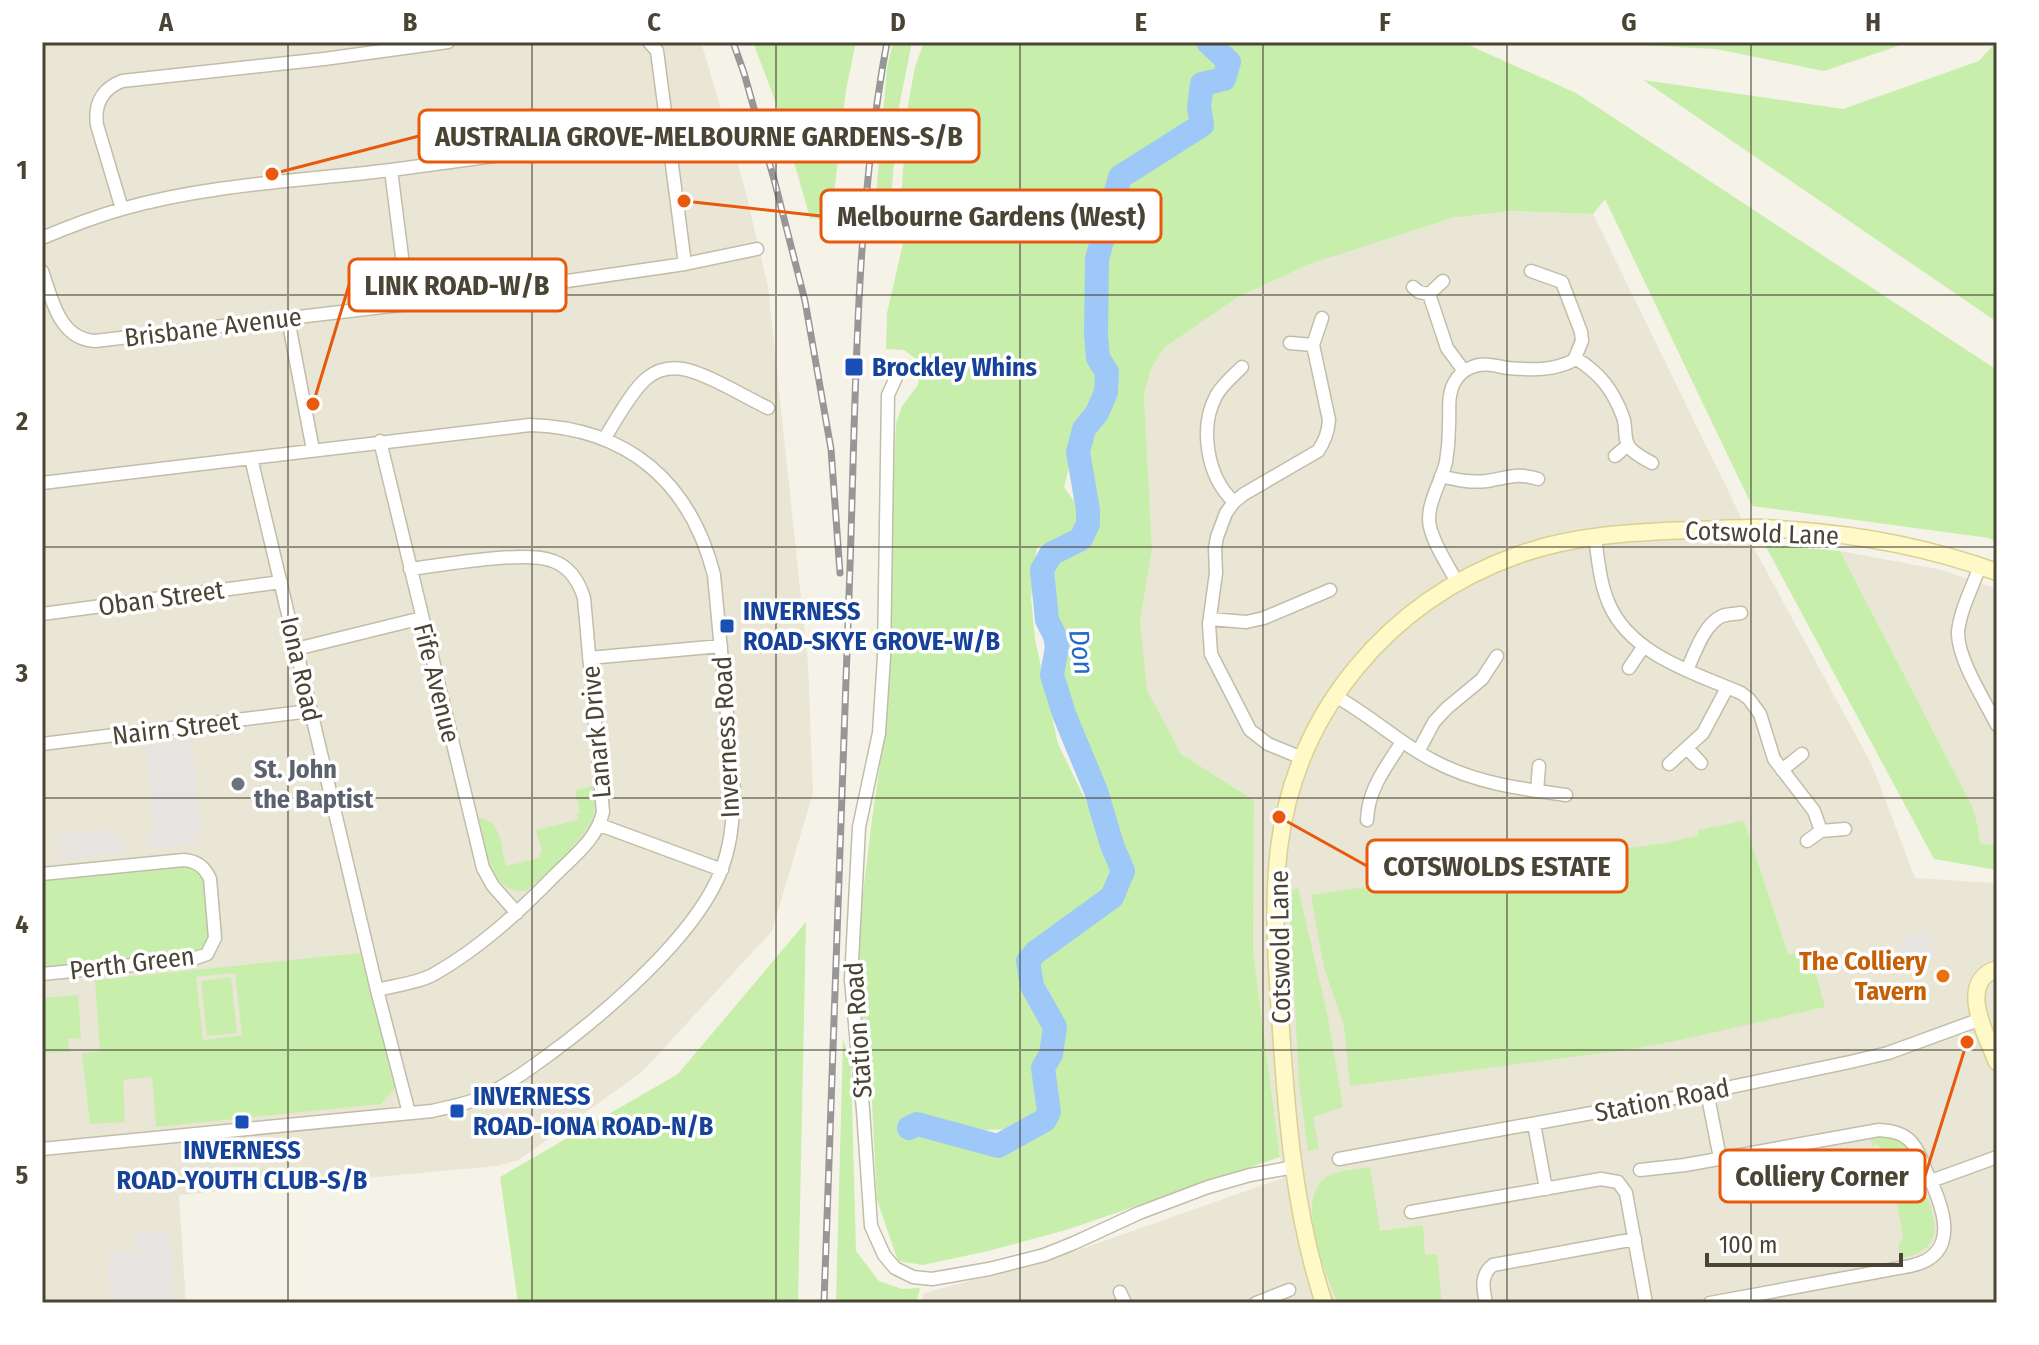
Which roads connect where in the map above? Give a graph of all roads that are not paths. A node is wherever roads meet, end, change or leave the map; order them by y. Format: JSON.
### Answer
{"nodes":[{"id":1,"x":448,"y":42,"type":"edge"},
{"id":2,"x":649,"y":42,"type":"edge"},
{"id":3,"x":668,"y":131,"type":"junction"},
{"id":4,"x":391,"y":170,"type":"junction"},
{"id":5,"x":122,"y":209,"type":"junction"},
{"id":6,"x":42,"y":238,"type":"edge"},
{"id":7,"x":757,"y":249,"type":"dead end"},
{"id":8,"x":685,"y":264,"type":"junction"},
{"id":9,"x":42,"y":271,"type":"edge"},
{"id":10,"x":1531,"y":271,"type":"dead end"},
{"id":11,"x":1574,"y":272,"type":"dead end"},
{"id":12,"x":1443,"y":281,"type":"dead end"},
{"id":13,"x":1562,"y":282,"type":"junction"},
{"id":14,"x":1413,"y":287,"type":"dead end"},
{"id":15,"x":1429,"y":294,"type":"junction"},
{"id":16,"x":408,"y":304,"type":"junction"},
{"id":17,"x":1322,"y":318,"type":"dead end"},
{"id":18,"x":288,"y":319,"type":"junction"},
{"id":19,"x":1290,"y":343,"type":"dead end"},
{"id":20,"x":1313,"y":345,"type":"junction"},
{"id":21,"x":1575,"y":358,"type":"junction"},
{"id":22,"x":1242,"y":367,"type":"dead end"},
{"id":23,"x":899,"y":371,"type":"dead end"},
{"id":24,"x":1464,"y":371,"type":"junction"},
{"id":25,"x":768,"y":408,"type":"dead end"},
{"id":26,"x":604,"y":439,"type":"junction"},
{"id":27,"x":380,"y":441,"type":"junction"},
{"id":28,"x":1628,"y":445,"type":"junction"},
{"id":29,"x":313,"y":450,"type":"junction"},
{"id":30,"x":1615,"y":456,"type":"dead end"},
{"id":31,"x":251,"y":458,"type":"junction"},
{"id":32,"x":1652,"y":463,"type":"dead end"},
{"id":33,"x":1441,"y":476,"type":"junction"},
{"id":34,"x":1538,"y":479,"type":"dead end"},
{"id":35,"x":42,"y":483,"type":"edge"},
{"id":36,"x":1234,"y":502,"type":"junction"},
{"id":37,"x":1595,"y":537,"type":"junction"},
{"id":38,"x":1980,"y":566,"type":"junction"},
{"id":39,"x":410,"y":569,"type":"junction"},
{"id":40,"x":1997,"y":572,"type":"edge"},
{"id":41,"x":281,"y":582,"type":"junction"},
{"id":42,"x":1457,"y":582,"type":"junction"},
{"id":43,"x":1330,"y":590,"type":"dead end"},
{"id":44,"x":1705,"y":609,"type":"dead end"},
{"id":45,"x":1741,"y":613,"type":"dead end"},
{"id":46,"x":42,"y":614,"type":"edge"},
{"id":47,"x":422,"y":618,"type":"junction"},
{"id":48,"x":1210,"y":619,"type":"junction"},
{"id":49,"x":1715,"y":621,"type":"junction"},
{"id":50,"x":721,"y":646,"type":"junction"},
{"id":51,"x":1644,"y":646,"type":"junction"},
{"id":52,"x":296,"y":649,"type":"junction"},
{"id":53,"x":1497,"y":656,"type":"dead end"},
{"id":54,"x":589,"y":658,"type":"junction"},
{"id":55,"x":1629,"y":668,"type":"dead end"},
{"id":56,"x":1687,"y":670,"type":"junction"},
{"id":57,"x":1727,"y":688,"type":"junction"},
{"id":58,"x":1335,"y":696,"type":"junction"},
{"id":59,"x":1993,"y":706,"type":"edge"},
{"id":60,"x":310,"y":711,"type":"junction"},
{"id":61,"x":1997,"y":725,"type":"edge"},
{"id":62,"x":1402,"y":742,"type":"junction"},
{"id":63,"x":42,"y":744,"type":"edge"},
{"id":64,"x":1687,"y":748,"type":"junction"},
{"id":65,"x":1418,"y":752,"type":"junction"},
{"id":66,"x":1802,"y":754,"type":"dead end"},
{"id":67,"x":1302,"y":758,"type":"junction"},
{"id":68,"x":1701,"y":763,"type":"dead end"},
{"id":69,"x":1669,"y":764,"type":"dead end"},
{"id":70,"x":1539,"y":766,"type":"dead end"},
{"id":71,"x":1782,"y":770,"type":"junction"},
{"id":72,"x":1537,"y":791,"type":"junction"},
{"id":73,"x":1566,"y":795,"type":"dead end"},
{"id":74,"x":1367,"y":820,"type":"dead end"},
{"id":75,"x":600,"y":825,"type":"junction"},
{"id":76,"x":1845,"y":829,"type":"dead end"},
{"id":77,"x":1821,"y":831,"type":"junction"},
{"id":78,"x":1807,"y":841,"type":"dead end"},
{"id":79,"x":722,"y":870,"type":"junction"},
{"id":80,"x":42,"y":874,"type":"edge"},
{"id":81,"x":517,"y":913,"type":"junction"},
{"id":82,"x":1994,"y":970,"type":"edge"},
{"id":83,"x":42,"y":974,"type":"edge"},
{"id":84,"x":377,"y":990,"type":"junction"},
{"id":85,"x":1981,"y":1019,"type":"junction"},
{"id":86,"x":1997,"y":1062,"type":"edge"},
{"id":87,"x":1707,"y":1092,"type":"junction"},
{"id":88,"x":409,"y":1113,"type":"junction"},
{"id":89,"x":1534,"y":1124,"type":"junction"},
{"id":90,"x":42,"y":1149,"type":"edge"},
{"id":91,"x":1997,"y":1157,"type":"edge"},
{"id":92,"x":1720,"y":1158,"type":"junction"},
{"id":93,"x":1339,"y":1159,"type":"dead end"},
{"id":94,"x":1294,"y":1167,"type":"junction"},
{"id":95,"x":1640,"y":1170,"type":"dead end"},
{"id":96,"x":1931,"y":1181,"type":"junction"},
{"id":97,"x":1546,"y":1189,"type":"junction"},
{"id":98,"x":1411,"y":1212,"type":"dead end"},
{"id":99,"x":1635,"y":1239,"type":"junction"},
{"id":100,"x":1289,"y":1290,"type":"dead end"},
{"id":101,"x":1256,"y":1303,"type":"edge"},
{"id":102,"x":1324,"y":1303,"type":"edge"},
{"id":103,"x":1486,"y":1303,"type":"edge"},
{"id":104,"x":1646,"y":1303,"type":"edge"},
{"id":105,"x":1710,"y":1303,"type":"edge"}],
"edges":[{"from":1,"to":5,"type":"street"},
{"from":2,"to":3,"type":"street"},
{"from":3,"to":4,"type":"street"},
{"from":3,"to":8,"type":"street"},
{"from":4,"to":5,"type":"street"},
{"from":4,"to":16,"type":"street"},
{"from":5,"to":6,"type":"street"},
{"from":7,"to":8,"type":"street","name":"Brisbane Avenue"},
{"from":8,"to":16,"type":"street","name":"Brisbane Avenue"},
{"from":9,"to":18,"type":"street","name":"Brisbane Avenue"},
{"from":10,"to":13,"type":"street"},
{"from":11,"to":13,"type":"street"},
{"from":12,"to":15,"type":"street"},
{"from":13,"to":21,"type":"street"},
{"from":14,"to":15,"type":"street"},
{"from":15,"to":24,"type":"street"},
{"from":16,"to":18,"type":"street","name":"Brisbane Avenue"},
{"from":17,"to":20,"type":"street"},
{"from":18,"to":29,"type":"street"},
{"from":19,"to":20,"type":"street"},
{"from":20,"to":36,"type":"street"},
{"from":21,"to":24,"type":"street"},
{"from":21,"to":28,"type":"street"},
{"from":22,"to":36,"type":"street"},
{"from":23,"to":94,"type":"street","name":"Station Road"},
{"from":24,"to":33,"type":"street"},
{"from":25,"to":26,"type":"street"},
{"from":26,"to":27,"type":"street","name":"Inverness Road"},
{"from":26,"to":50,"type":"street","name":"Inverness Road"},
{"from":27,"to":29,"type":"street","name":"Inverness Road"},
{"from":27,"to":39,"type":"street","name":"Fife Avenue"},
{"from":28,"to":30,"type":"street"},
{"from":28,"to":32,"type":"street"},
{"from":29,"to":31,"type":"street","name":"Inverness Road"},
{"from":31,"to":35,"type":"street","name":"Inverness Road"},
{"from":31,"to":41,"type":"street","name":"Iona Road"},
{"from":33,"to":34,"type":"street"},
{"from":33,"to":42,"type":"street"},
{"from":36,"to":48,"type":"street"},
{"from":37,"to":38,"type":"street","name":"Cotswold Lane"},
{"from":37,"to":42,"type":"street","name":"Cotswold Lane"},
{"from":37,"to":51,"type":"street"},
{"from":38,"to":40,"type":"street","name":"Cotswold Lane"},
{"from":38,"to":59,"type":"street"},
{"from":39,"to":47,"type":"street","name":"Fife Avenue"},
{"from":39,"to":54,"type":"street","name":"Lanark Drive"},
{"from":41,"to":46,"type":"street","name":"Oban Street"},
{"from":41,"to":52,"type":"street","name":"Iona Road"},
{"from":42,"to":58,"type":"street","name":"Cotswold Lane"},
{"from":43,"to":48,"type":"street"},
{"from":44,"to":49,"type":"street"},
{"from":45,"to":49,"type":"street"},
{"from":47,"to":52,"type":"street"},
{"from":47,"to":81,"type":"street","name":"Fife Avenue"},
{"from":48,"to":67,"type":"street"},
{"from":49,"to":56,"type":"street"},
{"from":50,"to":54,"type":"street"},
{"from":50,"to":79,"type":"street","name":"Inverness Road"},
{"from":51,"to":55,"type":"street"},
{"from":51,"to":56,"type":"street"},
{"from":52,"to":60,"type":"street","name":"Iona Road"},
{"from":53,"to":65,"type":"street"},
{"from":54,"to":75,"type":"street","name":"Lanark Drive"},
{"from":56,"to":57,"type":"street"},
{"from":57,"to":64,"type":"street"},
{"from":57,"to":71,"type":"street"},
{"from":58,"to":62,"type":"street"},
{"from":58,"to":67,"type":"street","name":"Cotswold Lane"},
{"from":59,"to":61,"type":"street"},
{"from":60,"to":63,"type":"street","name":"Nairn Street"},
{"from":60,"to":84,"type":"street","name":"Iona Road"},
{"from":62,"to":65,"type":"street"},
{"from":62,"to":74,"type":"street"},
{"from":64,"to":68,"type":"street"},
{"from":64,"to":69,"type":"street"},
{"from":65,"to":72,"type":"street"},
{"from":66,"to":71,"type":"street"},
{"from":67,"to":94,"type":"street","name":"Cotswold Lane"},
{"from":70,"to":72,"type":"street"},
{"from":71,"to":77,"type":"street"},
{"from":72,"to":73,"type":"street"},
{"from":75,"to":79,"type":"street"},
{"from":75,"to":81,"type":"street","name":"Lanark Drive"},
{"from":76,"to":77,"type":"street"},
{"from":77,"to":78,"type":"street"},
{"from":79,"to":88,"type":"street","name":"Inverness Road"},
{"from":80,"to":83,"type":"street","name":"Perth Green"},
{"from":81,"to":84,"type":"street","name":"Lanark Drive"},
{"from":82,"to":85,"type":"street"},
{"from":84,"to":88,"type":"street","name":"Iona Road"},
{"from":85,"to":86,"type":"street"},
{"from":85,"to":87,"type":"street","name":"Station Road"},
{"from":87,"to":89,"type":"street","name":"Station Road"},
{"from":87,"to":92,"type":"street"},
{"from":88,"to":90,"type":"street","name":"Inverness Road"},
{"from":89,"to":93,"type":"street","name":"Station Road"},
{"from":89,"to":97,"type":"street"},
{"from":91,"to":96,"type":"street"},
{"from":92,"to":95,"type":"street"},
{"from":92,"to":96,"type":"street"},
{"from":94,"to":102,"type":"street","name":"Cotswold Lane"},
{"from":96,"to":105,"type":"street"},
{"from":97,"to":98,"type":"street"},
{"from":97,"to":99,"type":"street"},
{"from":99,"to":103,"type":"street"},
{"from":99,"to":104,"type":"street"},
{"from":100,"to":101,"type":"street"}]}
